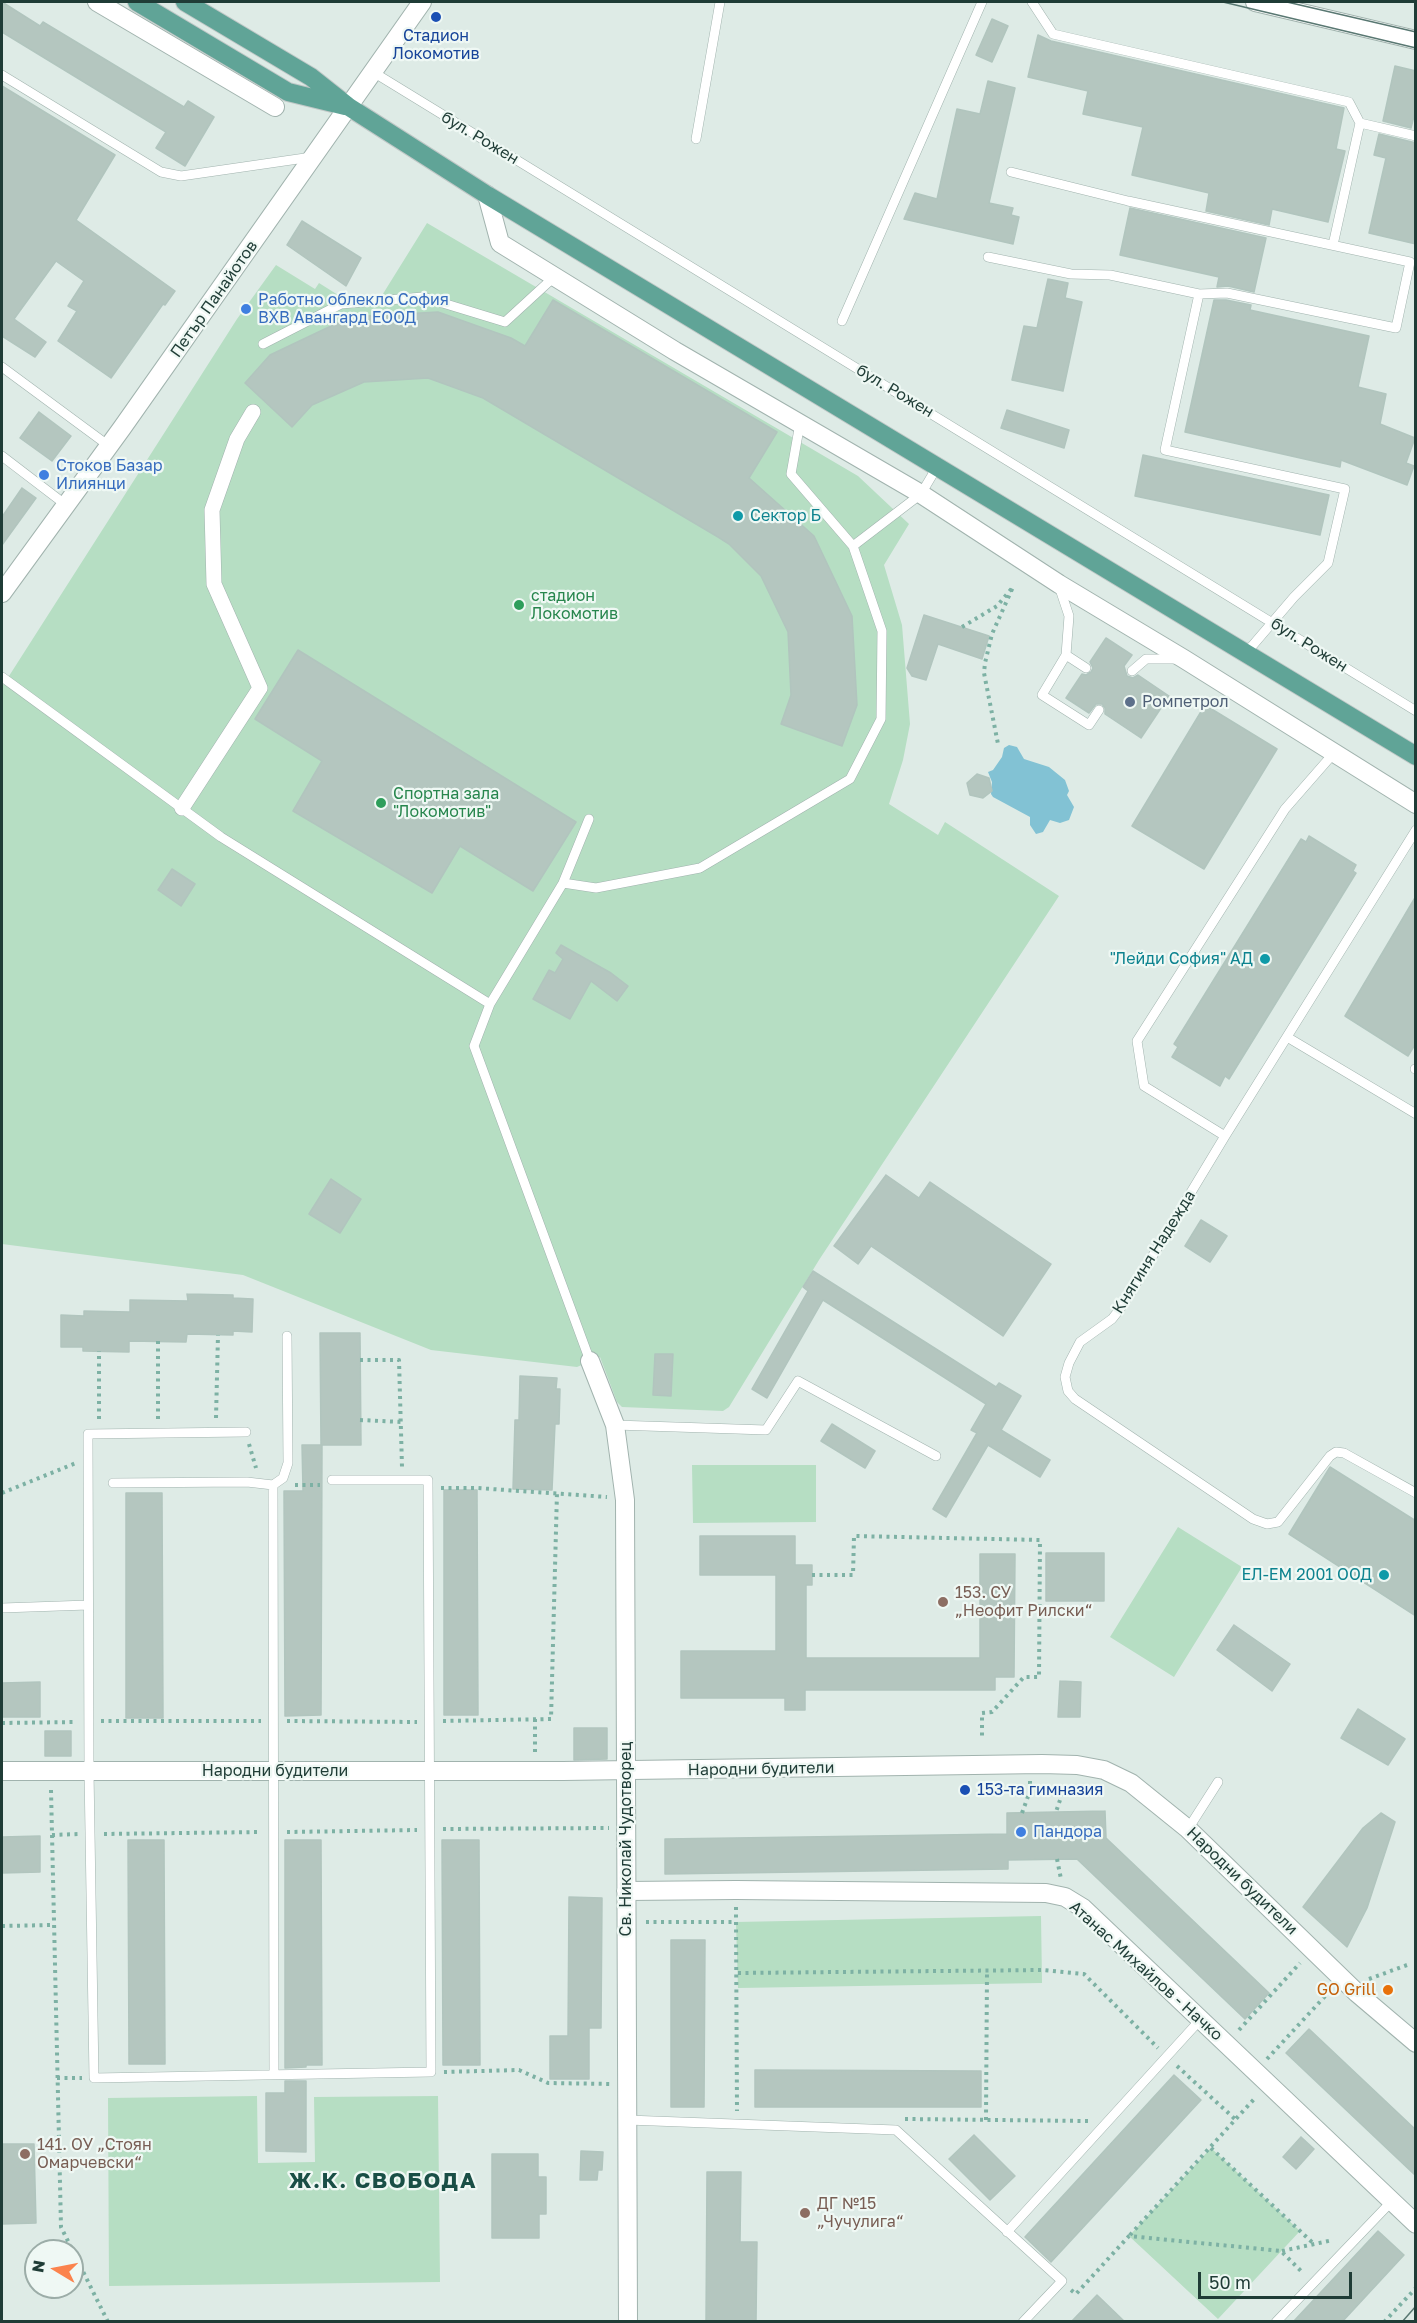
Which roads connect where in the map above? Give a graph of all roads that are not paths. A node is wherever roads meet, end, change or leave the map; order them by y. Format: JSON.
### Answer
{"nodes":[{"id":1,"x":97,"y":2,"type":"edge"},
{"id":2,"x":137,"y":2,"type":"edge"},
{"id":3,"x":185,"y":2,"type":"edge"},
{"id":4,"x":422,"y":2,"type":"edge"},
{"id":5,"x":720,"y":2,"type":"edge"},
{"id":6,"x":982,"y":2,"type":"edge"},
{"id":7,"x":1032,"y":2,"type":"edge"},
{"id":8,"x":1255,"y":2,"type":"edge"},
{"id":9,"x":1274,"y":4,"type":"edge"},
{"id":10,"x":1416,"y":40,"type":"edge"},
{"id":11,"x":374,"y":72,"type":"junction"},
{"id":12,"x":2,"y":75,"type":"edge"},
{"id":13,"x":275,"y":107,"type":"dead end"},
{"id":14,"x":349,"y":107,"type":"junction"},
{"id":15,"x":1360,"y":123,"type":"junction"},
{"id":16,"x":1416,"y":136,"type":"edge"},
{"id":17,"x":696,"y":139,"type":"dead end"},
{"id":18,"x":314,"y":157,"type":"junction"},
{"id":19,"x":1011,"y":172,"type":"dead end"},
{"id":20,"x":487,"y":195,"type":"junction"},
{"id":21,"x":1333,"y":245,"type":"junction"},
{"id":22,"x":988,"y":257,"type":"dead end"},
{"id":23,"x":553,"y":278,"type":"junction"},
{"id":24,"x":1199,"y":294,"type":"junction"},
{"id":25,"x":842,"y":321,"type":"dead end"},
{"id":26,"x":263,"y":344,"type":"dead end"},
{"id":27,"x":2,"y":367,"type":"edge"},
{"id":28,"x":253,"y":412,"type":"dead end"},
{"id":29,"x":800,"y":422,"type":"junction"},
{"id":30,"x":109,"y":446,"type":"junction"},
{"id":31,"x":2,"y":456,"type":"edge"},
{"id":32,"x":937,"y":466,"type":"junction"},
{"id":33,"x":921,"y":494,"type":"junction"},
{"id":34,"x":66,"y":505,"type":"junction"},
{"id":35,"x":853,"y":546,"type":"junction"},
{"id":36,"x":1059,"y":584,"type":"junction"},
{"id":37,"x":2,"y":593,"type":"edge"},
{"id":38,"x":1273,"y":623,"type":"junction"},
{"id":39,"x":1247,"y":652,"type":"junction"},
{"id":40,"x":1066,"y":655,"type":"junction"},
{"id":41,"x":1184,"y":659,"type":"junction"},
{"id":42,"x":1086,"y":668,"type":"dead end"},
{"id":43,"x":1132,"y":671,"type":"dead end"},
{"id":44,"x":2,"y":677,"type":"edge"},
{"id":45,"x":1099,"y":710,"type":"dead end"},
{"id":46,"x":1416,"y":711,"type":"edge"},
{"id":47,"x":1333,"y":754,"type":"junction"},
{"id":48,"x":1416,"y":756,"type":"edge"},
{"id":49,"x":1416,"y":804,"type":"edge"},
{"id":50,"x":182,"y":808,"type":"junction"},
{"id":51,"x":589,"y":819,"type":"dead end"},
{"id":52,"x":1416,"y":830,"type":"edge"},
{"id":53,"x":563,"y":883,"type":"junction"},
{"id":54,"x":490,"y":1004,"type":"junction"},
{"id":55,"x":1287,"y":1037,"type":"junction"},
{"id":56,"x":1416,"y":1114,"type":"edge"},
{"id":57,"x":1225,"y":1136,"type":"junction"},
{"id":58,"x":287,"y":1336,"type":"dead end"},
{"id":59,"x":590,"y":1361,"type":"joint"},
{"id":60,"x":615,"y":1425,"type":"junction"},
{"id":61,"x":246,"y":1432,"type":"road end"},
{"id":62,"x":936,"y":1456,"type":"dead end"},
{"id":63,"x":332,"y":1480,"type":"dead end"},
{"id":64,"x":113,"y":1483,"type":"dead end"},
{"id":65,"x":273,"y":1485,"type":"junction"},
{"id":66,"x":1416,"y":1493,"type":"edge"},
{"id":67,"x":88,"y":1605,"type":"junction"},
{"id":68,"x":2,"y":1608,"type":"edge"},
{"id":69,"x":626,"y":1770,"type":"junction"},
{"id":70,"x":2,"y":1771,"type":"edge"},
{"id":71,"x":89,"y":1771,"type":"junction"},
{"id":72,"x":274,"y":1771,"type":"junction"},
{"id":73,"x":429,"y":1771,"type":"junction"},
{"id":74,"x":1218,"y":1782,"type":"dead end"},
{"id":75,"x":1188,"y":1829,"type":"junction"},
{"id":76,"x":626,"y":1891,"type":"junction"},
{"id":77,"x":1200,"y":2020,"type":"junction"},
{"id":78,"x":1416,"y":2043,"type":"edge"},
{"id":79,"x":274,"y":2075,"type":"junction"},
{"id":80,"x":627,"y":2120,"type":"junction"},
{"id":81,"x":1392,"y":2201,"type":"junction"},
{"id":82,"x":1416,"y":2223,"type":"edge"},
{"id":83,"x":1007,"y":2232,"type":"junction"},
{"id":84,"x":628,"y":2322,"type":"edge"},
{"id":85,"x":1023,"y":2322,"type":"edge"},
{"id":86,"x":1276,"y":2322,"type":"edge"}],
"edges":[{"from":1,"to":13,"type":"street"},
{"from":2,"to":14,"type":"main road"},
{"from":3,"to":14,"type":"main road"},
{"from":4,"to":11,"type":"street","name":"Петър Панайотов"},
{"from":5,"to":17,"type":"lane"},
{"from":6,"to":25,"type":"lane"},
{"from":7,"to":15,"type":"lane"},
{"from":8,"to":9,"type":"street"},
{"from":9,"to":10,"type":"street"},
{"from":11,"to":14,"type":"street","name":"Петър Панайотов"},
{"from":11,"to":38,"type":"lane","name":"бул. Рожен"},
{"from":12,"to":18,"type":"lane"},
{"from":14,"to":18,"type":"street","name":"Петър Панайотов"},
{"from":14,"to":20,"type":"main road"},
{"from":15,"to":16,"type":"lane"},
{"from":15,"to":21,"type":"lane"},
{"from":18,"to":30,"type":"street","name":"Петър Панайотов"},
{"from":19,"to":21,"type":"lane"},
{"from":20,"to":23,"type":"street"},
{"from":20,"to":32,"type":"main road"},
{"from":21,"to":24,"type":"lane"},
{"from":22,"to":24,"type":"lane"},
{"from":23,"to":26,"type":"lane"},
{"from":23,"to":29,"type":"street"},
{"from":24,"to":38,"type":"lane"},
{"from":27,"to":30,"type":"lane"},
{"from":28,"to":50,"type":"street"},
{"from":29,"to":33,"type":"street"},
{"from":29,"to":35,"type":"lane"},
{"from":30,"to":34,"type":"street","name":"Петър Панайотов"},
{"from":31,"to":34,"type":"lane"},
{"from":32,"to":33,"type":"lane"},
{"from":32,"to":39,"type":"main road"},
{"from":33,"to":35,"type":"lane"},
{"from":33,"to":36,"type":"street"},
{"from":34,"to":37,"type":"street","name":"Петър Панайотов"},
{"from":35,"to":53,"type":"lane"},
{"from":36,"to":40,"type":"lane"},
{"from":36,"to":41,"type":"street"},
{"from":38,"to":39,"type":"lane"},
{"from":38,"to":46,"type":"lane","name":"бул. Рожен"},
{"from":39,"to":48,"type":"main road"},
{"from":40,"to":42,"type":"lane"},
{"from":40,"to":45,"type":"lane"},
{"from":41,"to":43,"type":"lane"},
{"from":41,"to":47,"type":"street"},
{"from":44,"to":50,"type":"lane"},
{"from":47,"to":49,"type":"street"},
{"from":47,"to":57,"type":"lane"},
{"from":50,"to":54,"type":"lane"},
{"from":51,"to":53,"type":"lane"},
{"from":52,"to":55,"type":"lane","name":"Княгиня Надежда"},
{"from":53,"to":54,"type":"lane"},
{"from":54,"to":59,"type":"lane"},
{"from":55,"to":56,"type":"lane"},
{"from":55,"to":57,"type":"lane","name":"Княгиня Надежда"},
{"from":57,"to":66,"type":"lane","name":"Княгиня Надежда"},
{"from":58,"to":65,"type":"lane"},
{"from":59,"to":60,"type":"street","name":"Св. Николай Чудотворец"},
{"from":60,"to":62,"type":"lane"},
{"from":60,"to":69,"type":"street","name":"Св. Николай Чудотворец"},
{"from":61,"to":67,"type":"lane"},
{"from":63,"to":73,"type":"lane"},
{"from":64,"to":65,"type":"lane"},
{"from":65,"to":72,"type":"lane"},
{"from":67,"to":68,"type":"lane"},
{"from":67,"to":71,"type":"lane"},
{"from":69,"to":73,"type":"street","name":"Народни будители"},
{"from":69,"to":75,"type":"street","name":"Народни будители"},
{"from":69,"to":76,"type":"street","name":"Св. Николай Чудотворец"},
{"from":70,"to":71,"type":"street","name":"Народни будители"},
{"from":71,"to":72,"type":"street","name":"Народни будители"},
{"from":71,"to":79,"type":"lane"},
{"from":72,"to":73,"type":"street","name":"Народни будители"},
{"from":72,"to":79,"type":"lane"},
{"from":73,"to":79,"type":"lane"},
{"from":74,"to":75,"type":"lane"},
{"from":75,"to":78,"type":"street","name":"Народни будители"},
{"from":76,"to":77,"type":"street","name":"Атанас Михайлов - Начко"},
{"from":76,"to":80,"type":"street","name":"Св. Николай Чудотворец"},
{"from":77,"to":81,"type":"street","name":"Атанас Михайлов - Начко"},
{"from":77,"to":83,"type":"lane"},
{"from":80,"to":83,"type":"lane"},
{"from":80,"to":84,"type":"street","name":"Св. Николай Чудотворец"},
{"from":81,"to":82,"type":"street","name":"Атанас Михайлов - Начко"},
{"from":81,"to":86,"type":"lane"},
{"from":83,"to":85,"type":"lane"}]}
